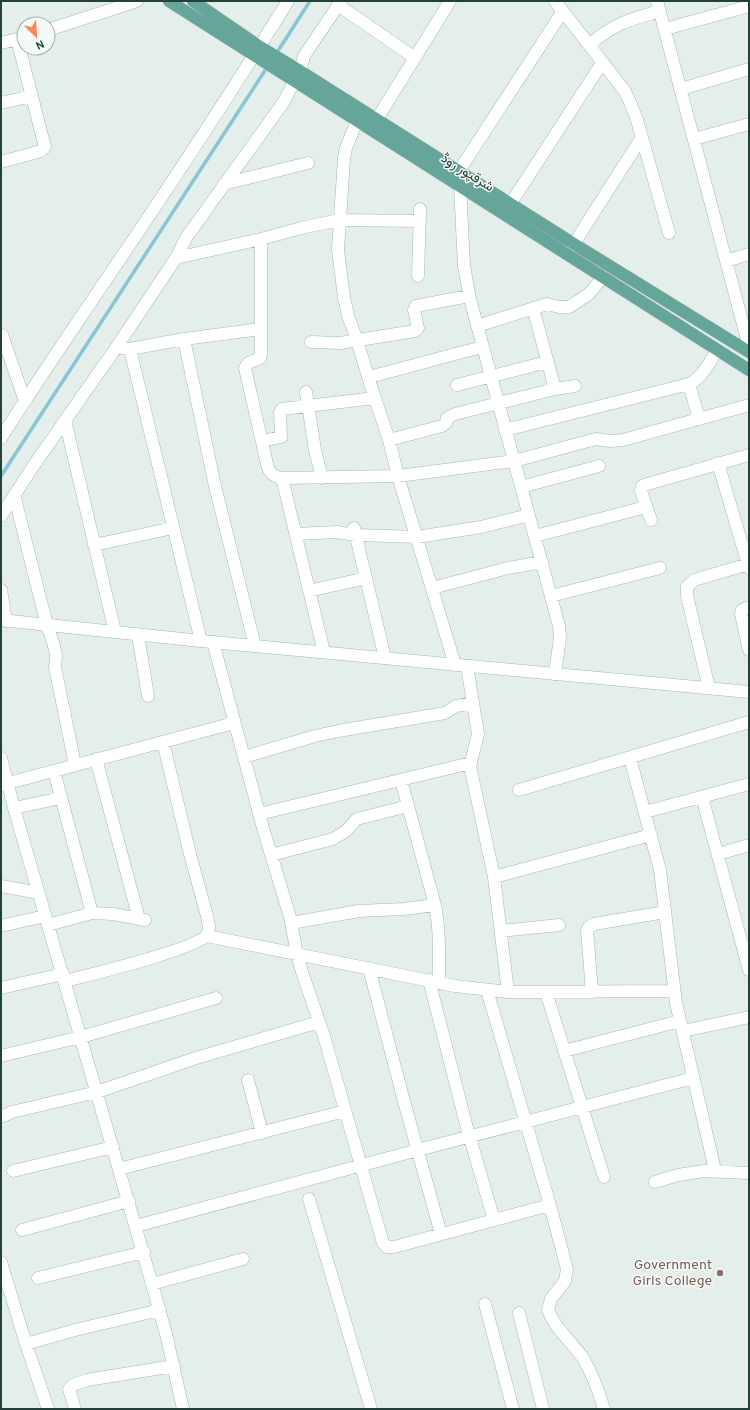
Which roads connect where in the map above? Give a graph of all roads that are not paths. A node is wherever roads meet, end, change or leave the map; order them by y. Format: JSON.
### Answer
{"nodes":[{"id":1,"x":137,"y":1,"type":"edge"},
{"id":2,"x":169,"y":1,"type":"edge"},
{"id":3,"x":193,"y":1,"type":"edge"},
{"id":4,"x":288,"y":1,"type":"edge"},
{"id":5,"x":450,"y":1,"type":"edge"},
{"id":6,"x":555,"y":1,"type":"edge"},
{"id":7,"x":340,"y":3,"type":"edge"},
{"id":8,"x":658,"y":6,"type":"edge"},
{"id":9,"x":749,"y":6,"type":"edge"},
{"id":10,"x":563,"y":11,"type":"junction"},
{"id":11,"x":56,"y":27,"type":"edge"},
{"id":12,"x":665,"y":29,"type":"junction"},
{"id":13,"x":16,"y":39,"type":"edge"},
{"id":14,"x":1,"y":43,"type":"edge"},
{"id":15,"x":589,"y":45,"type":"junction"},
{"id":16,"x":257,"y":51,"type":"junction"},
{"id":17,"x":24,"y":56,"type":"edge"},
{"id":18,"x":415,"y":58,"type":"junction"},
{"id":19,"x":602,"y":63,"type":"junction"},
{"id":20,"x":749,"y":69,"type":"edge"},
{"id":21,"x":295,"y":74,"type":"junction"},
{"id":22,"x":681,"y":89,"type":"junction"},
{"id":23,"x":32,"y":96,"type":"junction"},
{"id":24,"x":1,"y":104,"type":"edge"},
{"id":25,"x":377,"y":119,"type":"junction"},
{"id":26,"x":357,"y":122,"type":"junction"},
{"id":27,"x":749,"y":124,"type":"edge"},
{"id":28,"x":370,"y":130,"type":"junction"},
{"id":29,"x":642,"y":137,"type":"junction"},
{"id":30,"x":694,"y":139,"type":"junction"},
{"id":31,"x":1,"y":162,"type":"edge"},
{"id":32,"x":308,"y":163,"type":"dead end"},
{"id":33,"x":459,"y":170,"type":"junction"},
{"id":34,"x":224,"y":184,"type":"junction"},
{"id":35,"x":456,"y":184,"type":"junction"},
{"id":36,"x":510,"y":203,"type":"junction"},
{"id":37,"x":420,"y":209,"type":"dead end"},
{"id":38,"x":504,"y":214,"type":"junction"},
{"id":39,"x":340,"y":220,"type":"junction"},
{"id":40,"x":420,"y":221,"type":"junction"},
{"id":41,"x":669,"y":233,"type":"dead end"},
{"id":42,"x":261,"y":239,"type":"junction"},
{"id":43,"x":574,"y":244,"type":"junction"},
{"id":44,"x":567,"y":254,"type":"junction"},
{"id":45,"x":749,"y":254,"type":"edge"},
{"id":46,"x":176,"y":258,"type":"junction"},
{"id":47,"x":726,"y":261,"type":"junction"},
{"id":48,"x":418,"y":276,"type":"dead end"},
{"id":49,"x":603,"y":277,"type":"junction"},
{"id":50,"x":469,"y":296,"type":"junction"},
{"id":51,"x":744,"y":306,"type":"edge"},
{"id":52,"x":533,"y":308,"type":"junction"},
{"id":53,"x":477,"y":326,"type":"junction"},
{"id":54,"x":261,"y":329,"type":"junction"},
{"id":55,"x":2,"y":335,"type":"edge"},
{"id":56,"x":184,"y":339,"type":"junction"},
{"id":57,"x":357,"y":340,"type":"junction"},
{"id":58,"x":311,"y":342,"type":"dead end"},
{"id":59,"x":118,"y":345,"type":"junction"},
{"id":60,"x":3,"y":347,"type":"edge"},
{"id":61,"x":483,"y":347,"type":"junction"},
{"id":62,"x":749,"y":347,"type":"edge"},
{"id":63,"x":130,"y":349,"type":"junction"},
{"id":64,"x":718,"y":350,"type":"junction"},
{"id":65,"x":749,"y":352,"type":"edge"},
{"id":66,"x":547,"y":362,"type":"junction"},
{"id":67,"x":749,"y":370,"type":"edge"},
{"id":68,"x":490,"y":376,"type":"junction"},
{"id":69,"x":368,"y":378,"type":"junction"},
{"id":70,"x":689,"y":384,"type":"junction"},
{"id":71,"x":457,"y":385,"type":"dead end"},
{"id":72,"x":575,"y":386,"type":"dead end"},
{"id":73,"x":555,"y":389,"type":"junction"},
{"id":74,"x":306,"y":392,"type":"dead end"},
{"id":75,"x":375,"y":398,"type":"junction"},
{"id":76,"x":25,"y":401,"type":"junction"},
{"id":77,"x":498,"y":403,"type":"junction"},
{"id":78,"x":307,"y":405,"type":"junction"},
{"id":79,"x":749,"y":405,"type":"edge"},
{"id":80,"x":699,"y":419,"type":"junction"},
{"id":81,"x":65,"y":420,"type":"junction"},
{"id":82,"x":505,"y":430,"type":"junction"},
{"id":83,"x":1,"y":438,"type":"edge"},
{"id":84,"x":389,"y":440,"type":"junction"},
{"id":85,"x":262,"y":441,"type":"junction"},
{"id":86,"x":749,"y":455,"type":"edge"},
{"id":87,"x":514,"y":461,"type":"junction"},
{"id":88,"x":718,"y":463,"type":"junction"},
{"id":89,"x":599,"y":466,"type":"dead end"},
{"id":90,"x":398,"y":476,"type":"junction"},
{"id":91,"x":282,"y":478,"type":"junction"},
{"id":92,"x":322,"y":478,"type":"junction"},
{"id":93,"x":521,"y":487,"type":"junction"},
{"id":94,"x":14,"y":495,"type":"junction"},
{"id":95,"x":646,"y":506,"type":"junction"},
{"id":96,"x":528,"y":515,"type":"junction"},
{"id":97,"x":1,"y":516,"type":"edge"},
{"id":98,"x":651,"y":520,"type":"dead end"},
{"id":99,"x":173,"y":528,"type":"junction"},
{"id":100,"x":355,"y":532,"type":"junction"},
{"id":101,"x":296,"y":534,"type":"junction"},
{"id":102,"x":535,"y":536,"type":"junction"},
{"id":103,"x":417,"y":537,"type":"junction"},
{"id":104,"x":94,"y":546,"type":"junction"},
{"id":105,"x":542,"y":562,"type":"junction"},
{"id":106,"x":749,"y":565,"type":"edge"},
{"id":107,"x":660,"y":568,"type":"dead end"},
{"id":108,"x":366,"y":578,"type":"junction"},
{"id":109,"x":432,"y":588,"type":"junction"},
{"id":110,"x":1,"y":590,"type":"edge"},
{"id":111,"x":309,"y":591,"type":"junction"},
{"id":112,"x":551,"y":596,"type":"junction"},
{"id":113,"x":749,"y":607,"type":"edge"},
{"id":114,"x":4,"y":621,"type":"edge"},
{"id":115,"x":47,"y":625,"type":"junction"},
{"id":116,"x":115,"y":632,"type":"junction"},
{"id":117,"x":138,"y":635,"type":"junction"},
{"id":118,"x":207,"y":642,"type":"junction"},
{"id":119,"x":256,"y":646,"type":"junction"},
{"id":120,"x":749,"y":650,"type":"edge"},
{"id":121,"x":324,"y":652,"type":"junction"},
{"id":122,"x":385,"y":658,"type":"junction"},
{"id":123,"x":462,"y":665,"type":"junction"},
{"id":124,"x":555,"y":674,"type":"junction"},
{"id":125,"x":709,"y":688,"type":"junction"},
{"id":126,"x":749,"y":692,"type":"edge"},
{"id":127,"x":148,"y":696,"type":"dead end"},
{"id":128,"x":473,"y":702,"type":"junction"},
{"id":129,"x":749,"y":722,"type":"edge"},
{"id":130,"x":234,"y":723,"type":"junction"},
{"id":131,"x":163,"y":742,"type":"junction"},
{"id":132,"x":244,"y":757,"type":"junction"},
{"id":133,"x":1,"y":758,"type":"edge"},
{"id":134,"x":630,"y":758,"type":"junction"},
{"id":135,"x":96,"y":759,"type":"junction"},
{"id":136,"x":470,"y":763,"type":"junction"},
{"id":137,"x":75,"y":765,"type":"junction"},
{"id":138,"x":54,"y":771,"type":"junction"},
{"id":139,"x":401,"y":780,"type":"junction"},
{"id":140,"x":4,"y":784,"type":"edge"},
{"id":141,"x":749,"y":784,"type":"edge"},
{"id":142,"x":519,"y":790,"type":"dead end"},
{"id":143,"x":702,"y":797,"type":"junction"},
{"id":144,"x":62,"y":798,"type":"junction"},
{"id":145,"x":408,"y":806,"type":"junction"},
{"id":146,"x":14,"y":808,"type":"junction"},
{"id":147,"x":645,"y":812,"type":"junction"},
{"id":148,"x":259,"y":814,"type":"junction"},
{"id":149,"x":651,"y":835,"type":"junction"},
{"id":150,"x":749,"y":845,"type":"edge"},
{"id":151,"x":718,"y":854,"type":"junction"},
{"id":152,"x":271,"y":855,"type":"junction"},
{"id":153,"x":494,"y":877,"type":"junction"},
{"id":154,"x":1,"y":886,"type":"edge"},
{"id":155,"x":39,"y":893,"type":"junction"},
{"id":156,"x":435,"y":904,"type":"junction"},
{"id":157,"x":665,"y":912,"type":"junction"},
{"id":158,"x":92,"y":913,"type":"junction"},
{"id":159,"x":47,"y":920,"type":"junction"},
{"id":160,"x":292,"y":923,"type":"junction"},
{"id":161,"x":559,"y":925,"type":"dead end"},
{"id":162,"x":1,"y":926,"type":"edge"},
{"id":163,"x":501,"y":931,"type":"junction"},
{"id":164,"x":207,"y":936,"type":"junction"},
{"id":165,"x":297,"y":954,"type":"junction"},
{"id":166,"x":748,"y":964,"type":"edge"},
{"id":167,"x":369,"y":968,"type":"junction"},
{"id":168,"x":64,"y":977,"type":"junction"},
{"id":169,"x":434,"y":981,"type":"junction"},
{"id":170,"x":1,"y":988,"type":"edge"},
{"id":171,"x":487,"y":990,"type":"junction"},
{"id":172,"x":674,"y":991,"type":"junction"},
{"id":173,"x":508,"y":992,"type":"junction"},
{"id":174,"x":546,"y":992,"type":"junction"},
{"id":175,"x":592,"y":992,"type":"junction"},
{"id":176,"x":216,"y":998,"type":"dead end"},
{"id":177,"x":749,"y":1017,"type":"edge"},
{"id":178,"x":319,"y":1022,"type":"junction"},
{"id":179,"x":682,"y":1026,"type":"junction"},
{"id":180,"x":81,"y":1036,"type":"junction"},
{"id":181,"x":564,"y":1052,"type":"junction"},
{"id":182,"x":1,"y":1056,"type":"edge"},
{"id":183,"x":693,"y":1078,"type":"junction"},
{"id":184,"x":248,"y":1080,"type":"dead end"},
{"id":185,"x":97,"y":1092,"type":"junction"},
{"id":186,"x":582,"y":1107,"type":"junction"},
{"id":187,"x":345,"y":1111,"type":"junction"},
{"id":188,"x":1,"y":1117,"type":"edge"},
{"id":189,"x":526,"y":1122,"type":"junction"},
{"id":190,"x":262,"y":1133,"type":"junction"},
{"id":191,"x":470,"y":1136,"type":"junction"},
{"id":192,"x":113,"y":1147,"type":"junction"},
{"id":193,"x":418,"y":1150,"type":"junction"},
{"id":194,"x":361,"y":1165,"type":"junction"},
{"id":195,"x":119,"y":1168,"type":"junction"},
{"id":196,"x":715,"y":1170,"type":"junction"},
{"id":197,"x":13,"y":1172,"type":"dead end"},
{"id":198,"x":749,"y":1173,"type":"edge"},
{"id":199,"x":604,"y":1177,"type":"dead end"},
{"id":200,"x":655,"y":1182,"type":"dead end"},
{"id":201,"x":309,"y":1199,"type":"dead end"},
{"id":202,"x":129,"y":1201,"type":"junction"},
{"id":203,"x":550,"y":1205,"type":"junction"},
{"id":204,"x":494,"y":1220,"type":"junction"},
{"id":205,"x":136,"y":1226,"type":"junction"},
{"id":206,"x":22,"y":1230,"type":"dead end"},
{"id":207,"x":441,"y":1234,"type":"junction"},
{"id":208,"x":144,"y":1252,"type":"junction"},
{"id":209,"x":243,"y":1259,"type":"dead end"},
{"id":210,"x":1,"y":1262,"type":"edge"},
{"id":211,"x":38,"y":1278,"type":"dead end"},
{"id":212,"x":152,"y":1284,"type":"junction"},
{"id":213,"x":485,"y":1304,"type":"dead end"},
{"id":214,"x":160,"y":1310,"type":"junction"},
{"id":215,"x":518,"y":1313,"type":"dead end"},
{"id":216,"x":26,"y":1344,"type":"junction"},
{"id":217,"x":174,"y":1366,"type":"junction"},
{"id":218,"x":48,"y":1409,"type":"edge"},
{"id":219,"x":75,"y":1409,"type":"edge"},
{"id":220,"x":183,"y":1409,"type":"edge"},
{"id":221,"x":371,"y":1409,"type":"edge"},
{"id":222,"x":513,"y":1409,"type":"edge"},
{"id":223,"x":543,"y":1409,"type":"edge"},
{"id":224,"x":604,"y":1409,"type":"edge"}],
"edges":[{"from":1,"to":11,"type":"street"},
{"from":2,"to":16,"type":"main road","name":"شرقپور روڈ"},
{"from":3,"to":16,"type":"main road","name":"شرقپور روڈ"},
{"from":4,"to":16,"type":"street"},
{"from":5,"to":18,"type":"street"},
{"from":6,"to":10,"type":"street"},
{"from":7,"to":18,"type":"street"},
{"from":7,"to":21,"type":"street"},
{"from":8,"to":12,"type":"street"},
{"from":8,"to":15,"type":"street"},
{"from":9,"to":12,"type":"street"},
{"from":10,"to":15,"type":"street"},
{"from":10,"to":33,"type":"street"},
{"from":12,"to":22,"type":"street"},
{"from":13,"to":14,"type":"street"},
{"from":15,"to":19,"type":"street"},
{"from":16,"to":21,"type":"main road","name":"شرقپور روڈ"},
{"from":16,"to":76,"type":"street"},
{"from":17,"to":23,"type":"street"},
{"from":18,"to":25,"type":"street"},
{"from":19,"to":29,"type":"street"},
{"from":19,"to":36,"type":"street"},
{"from":20,"to":22,"type":"street"},
{"from":21,"to":25,"type":"main road","name":"شرقپور روڈ"},
{"from":21,"to":26,"type":"main road","name":"شرقپور روڈ"},
{"from":21,"to":34,"type":"street"},
{"from":22,"to":30,"type":"street"},
{"from":23,"to":24,"type":"street"},
{"from":23,"to":31,"type":"street"},
{"from":25,"to":28,"type":"street"},
{"from":25,"to":33,"type":"main road","name":"شرقپور روڈ"},
{"from":26,"to":28,"type":"main road","name":"شرقپور روڈ"},
{"from":26,"to":39,"type":"street"},
{"from":27,"to":30,"type":"street"},
{"from":28,"to":35,"type":"main road","name":"شرقپور روڈ"},
{"from":29,"to":41,"type":"street"},
{"from":29,"to":43,"type":"street"},
{"from":30,"to":47,"type":"street"},
{"from":32,"to":34,"type":"street"},
{"from":33,"to":35,"type":"street"},
{"from":33,"to":36,"type":"main road","name":"شرقپور روڈ"},
{"from":34,"to":46,"type":"street"},
{"from":35,"to":38,"type":"main road","name":"شرقپور روڈ"},
{"from":35,"to":50,"type":"street"},
{"from":36,"to":38,"type":"street"},
{"from":36,"to":43,"type":"main road","name":"شرقپور روڈ"},
{"from":37,"to":40,"type":"street"},
{"from":38,"to":44,"type":"main road","name":"شرقپور روڈ"},
{"from":39,"to":40,"type":"street"},
{"from":39,"to":42,"type":"street"},
{"from":39,"to":57,"type":"street"},
{"from":40,"to":48,"type":"street"},
{"from":42,"to":46,"type":"street"},
{"from":42,"to":54,"type":"street"},
{"from":43,"to":44,"type":"street"},
{"from":43,"to":65,"type":"main road","name":"شرقپور روڈ"},
{"from":44,"to":49,"type":"main road","name":"شرقپور روڈ"},
{"from":45,"to":47,"type":"street"},
{"from":46,"to":59,"type":"street"},
{"from":47,"to":51,"type":"street"},
{"from":49,"to":52,"type":"street"},
{"from":49,"to":64,"type":"main road","name":"شرقپور روڈ"},
{"from":50,"to":53,"type":"street"},
{"from":50,"to":57,"type":"street"},
{"from":51,"to":62,"type":"street"},
{"from":52,"to":53,"type":"street"},
{"from":52,"to":66,"type":"street"},
{"from":53,"to":61,"type":"street"},
{"from":54,"to":56,"type":"street"},
{"from":54,"to":85,"type":"street"},
{"from":55,"to":60,"type":"street"},
{"from":56,"to":63,"type":"street"},
{"from":56,"to":119,"type":"street"},
{"from":57,"to":58,"type":"street"},
{"from":57,"to":69,"type":"street"},
{"from":59,"to":63,"type":"street"},
{"from":59,"to":81,"type":"street"},
{"from":60,"to":76,"type":"street"},
{"from":61,"to":68,"type":"street"},
{"from":61,"to":69,"type":"street"},
{"from":63,"to":99,"type":"street"},
{"from":64,"to":67,"type":"main road","name":"شرقپور روڈ"},
{"from":64,"to":70,"type":"street"},
{"from":66,"to":68,"type":"street"},
{"from":66,"to":73,"type":"street"},
{"from":68,"to":71,"type":"street"},
{"from":68,"to":77,"type":"street"},
{"from":69,"to":75,"type":"street"},
{"from":70,"to":80,"type":"street"},
{"from":70,"to":82,"type":"street"},
{"from":72,"to":73,"type":"street"},
{"from":73,"to":77,"type":"street"},
{"from":74,"to":78,"type":"street"},
{"from":75,"to":78,"type":"street"},
{"from":75,"to":84,"type":"street"},
{"from":76,"to":83,"type":"street"},
{"from":77,"to":82,"type":"street"},
{"from":77,"to":84,"type":"street"},
{"from":78,"to":85,"type":"street"},
{"from":78,"to":92,"type":"street"},
{"from":79,"to":80,"type":"street"},
{"from":80,"to":87,"type":"street"},
{"from":81,"to":94,"type":"street"},
{"from":81,"to":104,"type":"street"},
{"from":82,"to":87,"type":"street"},
{"from":84,"to":90,"type":"street"},
{"from":85,"to":91,"type":"street"},
{"from":86,"to":88,"type":"street"},
{"from":87,"to":90,"type":"street"},
{"from":87,"to":93,"type":"street"},
{"from":88,"to":95,"type":"street"},
{"from":88,"to":106,"type":"street"},
{"from":89,"to":93,"type":"street"},
{"from":90,"to":92,"type":"street"},
{"from":90,"to":103,"type":"street"},
{"from":91,"to":92,"type":"street"},
{"from":91,"to":101,"type":"street"},
{"from":93,"to":96,"type":"street"},
{"from":94,"to":97,"type":"street"},
{"from":94,"to":115,"type":"street"},
{"from":95,"to":98,"type":"street"},
{"from":95,"to":102,"type":"street"},
{"from":96,"to":102,"type":"street"},
{"from":96,"to":103,"type":"street"},
{"from":99,"to":104,"type":"street"},
{"from":99,"to":118,"type":"street"},
{"from":100,"to":101,"type":"street"},
{"from":100,"to":103,"type":"street"},
{"from":100,"to":108,"type":"street"},
{"from":101,"to":111,"type":"street"},
{"from":102,"to":105,"type":"street"},
{"from":103,"to":109,"type":"street"},
{"from":104,"to":116,"type":"street"},
{"from":105,"to":109,"type":"street"},
{"from":105,"to":112,"type":"street"},
{"from":106,"to":125,"type":"street"},
{"from":107,"to":112,"type":"street"},
{"from":108,"to":111,"type":"street"},
{"from":108,"to":122,"type":"street"},
{"from":109,"to":123,"type":"street"},
{"from":110,"to":114,"type":"street"},
{"from":111,"to":121,"type":"street"},
{"from":112,"to":124,"type":"street"},
{"from":113,"to":120,"type":"street"},
{"from":114,"to":115,"type":"street"},
{"from":115,"to":116,"type":"street"},
{"from":115,"to":137,"type":"street"},
{"from":116,"to":117,"type":"street"},
{"from":117,"to":118,"type":"street"},
{"from":117,"to":127,"type":"street"},
{"from":118,"to":119,"type":"street"},
{"from":118,"to":130,"type":"street"},
{"from":119,"to":121,"type":"street"},
{"from":121,"to":122,"type":"street"},
{"from":122,"to":123,"type":"street"},
{"from":123,"to":124,"type":"street"},
{"from":123,"to":128,"type":"street"},
{"from":124,"to":125,"type":"street"},
{"from":125,"to":126,"type":"street"},
{"from":128,"to":132,"type":"street"},
{"from":128,"to":136,"type":"street"},
{"from":129,"to":134,"type":"street"},
{"from":130,"to":131,"type":"street"},
{"from":130,"to":132,"type":"street"},
{"from":131,"to":135,"type":"street"},
{"from":131,"to":164,"type":"street"},
{"from":132,"to":148,"type":"street"},
{"from":133,"to":140,"type":"street"},
{"from":134,"to":142,"type":"street"},
{"from":134,"to":147,"type":"street"},
{"from":135,"to":137,"type":"street"},
{"from":135,"to":158,"type":"street"},
{"from":136,"to":139,"type":"street"},
{"from":136,"to":153,"type":"street"},
{"from":137,"to":138,"type":"street"},
{"from":138,"to":140,"type":"street"},
{"from":138,"to":144,"type":"street"},
{"from":139,"to":145,"type":"street"},
{"from":139,"to":148,"type":"street"},
{"from":140,"to":146,"type":"street"},
{"from":141,"to":143,"type":"street"},
{"from":143,"to":147,"type":"street"},
{"from":143,"to":151,"type":"street"},
{"from":144,"to":146,"type":"street"},
{"from":144,"to":158,"type":"street"},
{"from":145,"to":152,"type":"street"},
{"from":145,"to":156,"type":"street"},
{"from":146,"to":155,"type":"street"},
{"from":147,"to":149,"type":"street"},
{"from":148,"to":152,"type":"street"},
{"from":149,"to":153,"type":"street"},
{"from":149,"to":157,"type":"street"},
{"from":150,"to":151,"type":"street"},
{"from":151,"to":166,"type":"street"},
{"from":152,"to":160,"type":"street"},
{"from":153,"to":163,"type":"street"},
{"from":154,"to":155,"type":"street"},
{"from":155,"to":159,"type":"street"},
{"from":156,"to":160,"type":"street"},
{"from":156,"to":169,"type":"street"},
{"from":157,"to":172,"type":"street"},
{"from":157,"to":175,"type":"street"},
{"from":158,"to":159,"type":"street"},
{"from":159,"to":162,"type":"street"},
{"from":159,"to":168,"type":"street"},
{"from":160,"to":165,"type":"street"},
{"from":161,"to":163,"type":"street"},
{"from":163,"to":173,"type":"street"},
{"from":164,"to":165,"type":"street"},
{"from":164,"to":168,"type":"street"},
{"from":165,"to":167,"type":"street"},
{"from":165,"to":178,"type":"street"},
{"from":167,"to":169,"type":"street"},
{"from":167,"to":193,"type":"street"},
{"from":168,"to":170,"type":"street"},
{"from":168,"to":180,"type":"street"},
{"from":169,"to":171,"type":"street"},
{"from":169,"to":191,"type":"street"},
{"from":171,"to":173,"type":"street"},
{"from":171,"to":189,"type":"street"},
{"from":172,"to":175,"type":"street"},
{"from":172,"to":179,"type":"street"},
{"from":173,"to":174,"type":"street"},
{"from":174,"to":175,"type":"street"},
{"from":174,"to":181,"type":"street"},
{"from":176,"to":180,"type":"street"},
{"from":177,"to":179,"type":"street"},
{"from":178,"to":185,"type":"street"},
{"from":178,"to":187,"type":"street"},
{"from":179,"to":181,"type":"street"},
{"from":179,"to":183,"type":"street"},
{"from":180,"to":182,"type":"street"},
{"from":180,"to":185,"type":"street"},
{"from":181,"to":186,"type":"street"},
{"from":183,"to":186,"type":"street"},
{"from":183,"to":196,"type":"street"},
{"from":184,"to":190,"type":"street"},
{"from":185,"to":188,"type":"street"},
{"from":185,"to":192,"type":"street"},
{"from":186,"to":189,"type":"street"},
{"from":186,"to":199,"type":"street"},
{"from":187,"to":190,"type":"street"},
{"from":187,"to":194,"type":"street"},
{"from":189,"to":191,"type":"street"},
{"from":189,"to":203,"type":"street"},
{"from":190,"to":195,"type":"street"},
{"from":191,"to":193,"type":"street"},
{"from":191,"to":204,"type":"street"},
{"from":192,"to":195,"type":"street"},
{"from":192,"to":197,"type":"street"},
{"from":193,"to":194,"type":"street"},
{"from":193,"to":207,"type":"street"},
{"from":194,"to":205,"type":"street"},
{"from":194,"to":207,"type":"street"},
{"from":195,"to":202,"type":"street"},
{"from":196,"to":198,"type":"street"},
{"from":196,"to":200,"type":"street"},
{"from":201,"to":221,"type":"street"},
{"from":202,"to":205,"type":"street"},
{"from":202,"to":206,"type":"street"},
{"from":203,"to":204,"type":"street"},
{"from":203,"to":224,"type":"street"},
{"from":204,"to":207,"type":"street"},
{"from":205,"to":208,"type":"street"},
{"from":208,"to":211,"type":"street"},
{"from":208,"to":212,"type":"street"},
{"from":209,"to":212,"type":"street"},
{"from":210,"to":216,"type":"street"},
{"from":212,"to":214,"type":"street"},
{"from":213,"to":222,"type":"street"},
{"from":214,"to":216,"type":"street"},
{"from":214,"to":217,"type":"street"},
{"from":215,"to":223,"type":"street"},
{"from":216,"to":218,"type":"street"},
{"from":217,"to":219,"type":"street"},
{"from":217,"to":220,"type":"street"}]}
